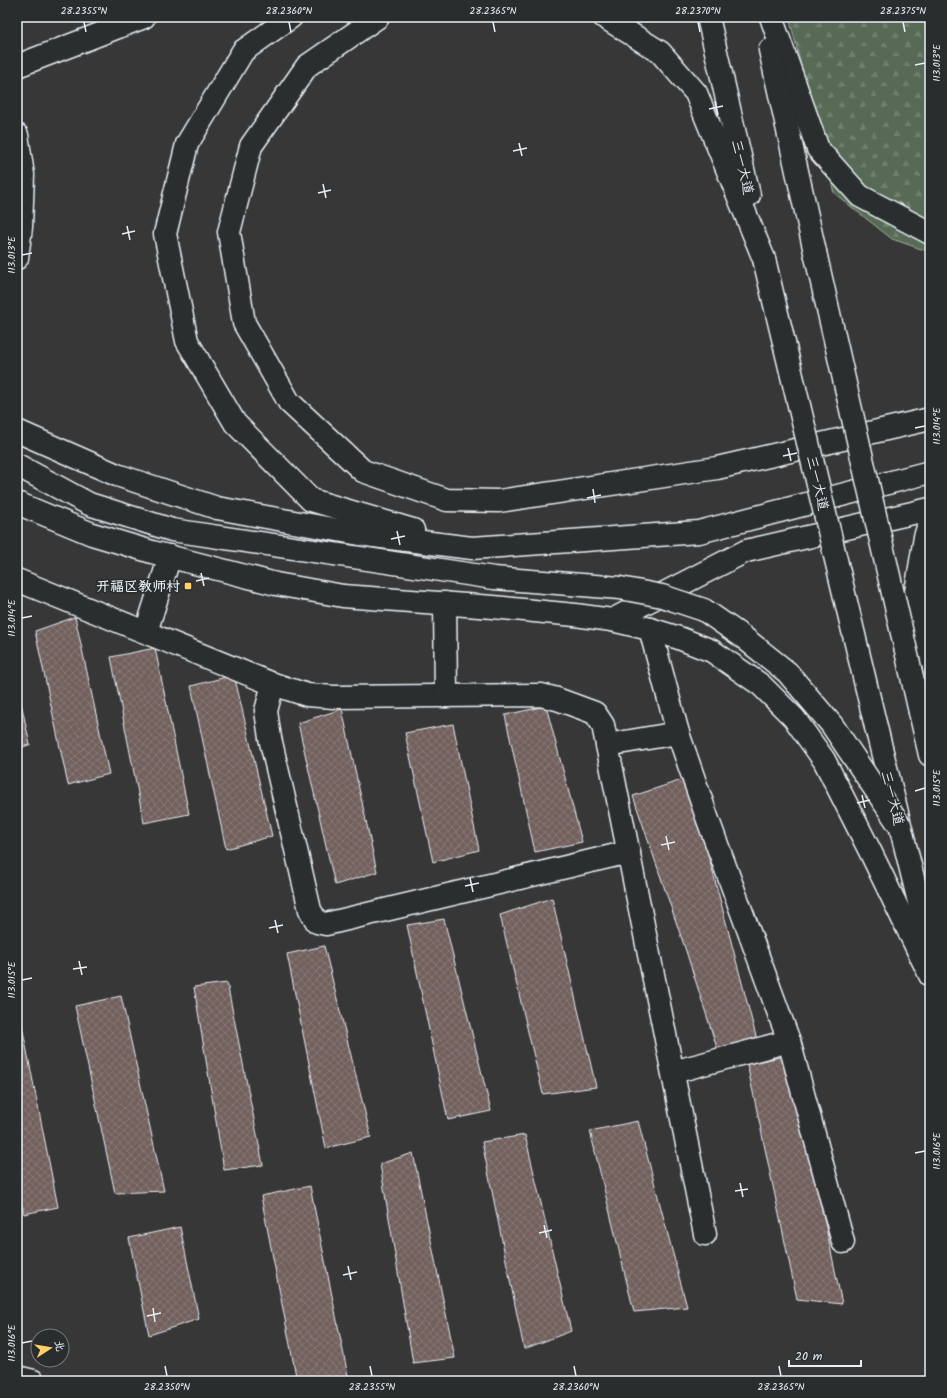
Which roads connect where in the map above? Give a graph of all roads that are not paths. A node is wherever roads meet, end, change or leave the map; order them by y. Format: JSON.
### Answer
{"nodes":[{"id":1,"x":144,"y":17,"type":"edge"},
{"id":2,"x":291,"y":17,"type":"edge"},
{"id":3,"x":378,"y":17,"type":"edge"},
{"id":4,"x":604,"y":17,"type":"edge"},
{"id":5,"x":708,"y":17,"type":"edge"},
{"id":6,"x":763,"y":17,"type":"edge"},
{"id":7,"x":771,"y":17,"type":"edge"},
{"id":8,"x":17,"y":66,"type":"edge"},
{"id":9,"x":17,"y":135,"type":"edge"},
{"id":10,"x":930,"y":233,"type":"edge"},
{"id":11,"x":17,"y":258,"type":"edge"},
{"id":12,"x":764,"y":259,"type":"junction"},
{"id":13,"x":930,"y":419,"type":"edge"},
{"id":14,"x":17,"y":431,"type":"edge"},
{"id":15,"x":17,"y":465,"type":"edge"},
{"id":16,"x":930,"y":472,"type":"edge"},
{"id":17,"x":17,"y":503,"type":"edge"},
{"id":18,"x":930,"y":509,"type":"edge"},
{"id":19,"x":930,"y":521,"type":"edge"},
{"id":20,"x":472,"y":548,"type":"junction"},
{"id":21,"x":170,"y":556,"type":"junction"},
{"id":22,"x":17,"y":580,"type":"edge"},
{"id":23,"x":445,"y":603,"type":"junction"},
{"id":24,"x":612,"y":620,"type":"junction"},
{"id":25,"x":650,"y":629,"type":"junction"},
{"id":26,"x":146,"y":632,"type":"junction"},
{"id":27,"x":273,"y":684,"type":"junction"},
{"id":28,"x":446,"y":696,"type":"junction"},
{"id":29,"x":920,"y":712,"type":"junction"},
{"id":30,"x":678,"y":733,"type":"junction"},
{"id":31,"x":607,"y":745,"type":"junction"},
{"id":32,"x":930,"y":755,"type":"edge"},
{"id":33,"x":900,"y":826,"type":"junction"},
{"id":34,"x":629,"y":852,"type":"junction"},
{"id":35,"x":930,"y":947,"type":"edge"},
{"id":36,"x":930,"y":975,"type":"edge"},
{"id":37,"x":789,"y":1041,"type":"junction"},
{"id":38,"x":673,"y":1072,"type":"junction"},
{"id":39,"x":705,"y":1234,"type":"dead end"},
{"id":40,"x":843,"y":1242,"type":"dead end"},
{"id":41,"x":17,"y":1377,"type":"edge"},
{"id":42,"x":33,"y":1381,"type":"edge"}],
"edges":[{"from":1,"to":8,"type":"main road"},
{"from":2,"to":20,"type":"main road"},
{"from":3,"to":13,"type":"main road"},
{"from":4,"to":12,"type":"main road"},
{"from":5,"to":12,"type":"main road","name":"三一大道"},
{"from":6,"to":29,"type":"main road","bridge":true},
{"from":7,"to":10,"type":"main road"},
{"from":9,"to":11,"type":"main road"},
{"from":12,"to":33,"type":"main road","name":"三一大道","bridge":true},
{"from":14,"to":20,"type":"main road"},
{"from":15,"to":33,"type":"main road","bridge":true},
{"from":16,"to":20,"type":"main road"},
{"from":17,"to":21,"type":"main road"},
{"from":18,"to":24,"type":"main road"},
{"from":19,"to":29,"type":"main road","bridge":true},
{"from":21,"to":23,"type":"main road"},
{"from":21,"to":26,"type":"main road"},
{"from":22,"to":26,"type":"main road"},
{"from":23,"to":24,"type":"main road"},
{"from":23,"to":28,"type":"main road"},
{"from":24,"to":25,"type":"main road"},
{"from":25,"to":30,"type":"main road"},
{"from":25,"to":36,"type":"main road"},
{"from":26,"to":27,"type":"main road"},
{"from":27,"to":28,"type":"main road"},
{"from":27,"to":34,"type":"main road"},
{"from":28,"to":31,"type":"main road"},
{"from":29,"to":32,"type":"main road"},
{"from":30,"to":31,"type":"main road"},
{"from":30,"to":37,"type":"main road"},
{"from":31,"to":34,"type":"main road"},
{"from":33,"to":35,"type":"main road","name":"三一大道"},
{"from":34,"to":38,"type":"main road"},
{"from":37,"to":38,"type":"main road"},
{"from":37,"to":40,"type":"main road"},
{"from":38,"to":39,"type":"main road"},
{"from":41,"to":42,"type":"main road"}]}
